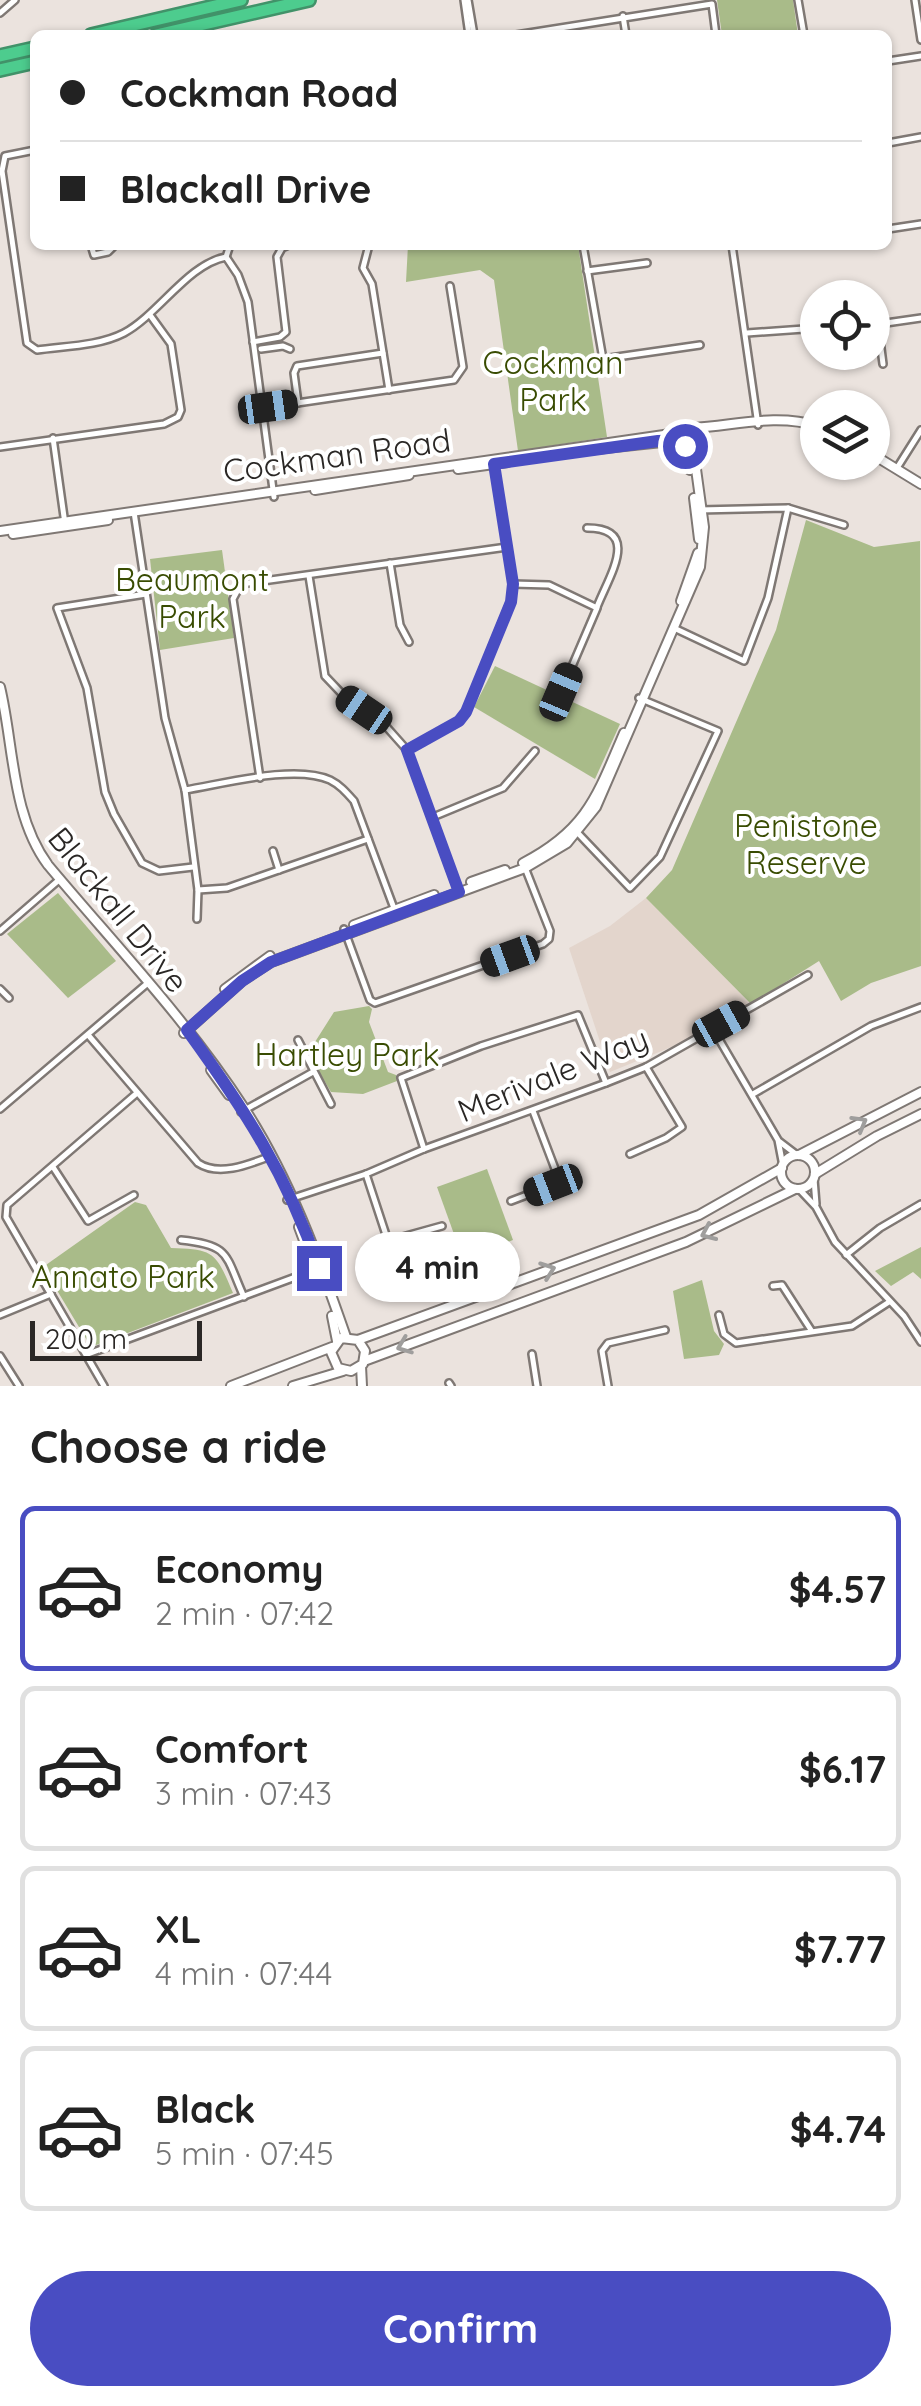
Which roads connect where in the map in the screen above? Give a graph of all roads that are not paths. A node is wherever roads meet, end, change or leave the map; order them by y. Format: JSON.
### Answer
{"nodes":[{"id":1,"x":15,"y":0,"type":"edge"},
{"id":2,"x":240,"y":0,"type":"edge"},
{"id":3,"x":309,"y":0,"type":"edge"},
{"id":4,"x":466,"y":0,"type":"edge"},
{"id":5,"x":798,"y":0,"type":"edge"},
{"id":6,"x":915,"y":0,"type":"edge"},
{"id":7,"x":0,"y":13,"type":"edge"},
{"id":8,"x":244,"y":15,"type":"junction"},
{"id":9,"x":623,"y":16,"type":"junction"},
{"id":10,"x":113,"y":30,"type":"edge"},
{"id":11,"x":178,"y":30,"type":"edge"},
{"id":12,"x":471,"y":30,"type":"edge"},
{"id":13,"x":544,"y":30,"type":"edge"},
{"id":14,"x":625,"y":30,"type":"edge"},
{"id":15,"x":715,"y":30,"type":"edge"},
{"id":16,"x":803,"y":30,"type":"edge"},
{"id":17,"x":921,"y":40,"type":"edge"},
{"id":18,"x":30,"y":49,"type":"edge"},
{"id":19,"x":0,"y":56,"type":"edge"},
{"id":20,"x":921,"y":56,"type":"edge"},
{"id":21,"x":892,"y":61,"type":"edge"},
{"id":22,"x":30,"y":63,"type":"edge"},
{"id":23,"x":0,"y":70,"type":"edge"},
{"id":24,"x":921,"y":137,"type":"edge"},
{"id":25,"x":892,"y":142,"type":"edge"},
{"id":26,"x":30,"y":151,"type":"edge"},
{"id":27,"x":9,"y":221,"type":"junction"},
{"id":28,"x":0,"y":223,"type":"edge"},
{"id":29,"x":921,"y":224,"type":"edge"},
{"id":30,"x":892,"y":228,"type":"edge"},
{"id":31,"x":228,"y":250,"type":"edge"},
{"id":32,"x":281,"y":250,"type":"edge"},
{"id":33,"x":368,"y":250,"type":"edge"},
{"id":34,"x":584,"y":250,"type":"edge"},
{"id":35,"x":733,"y":250,"type":"edge"},
{"id":36,"x":226,"y":257,"type":"junction"},
{"id":37,"x":646,"y":263,"type":"dead end"},
{"id":38,"x":587,"y":271,"type":"junction"},
{"id":39,"x":450,"y":286,"type":"dead end"},
{"id":40,"x":150,"y":314,"type":"junction"},
{"id":41,"x":921,"y":318,"type":"edge"},
{"id":42,"x":890,"y":323,"type":"edge"},
{"id":43,"x":800,"y":329,"type":"edge"},
{"id":44,"x":747,"y":333,"type":"junction"},
{"id":45,"x":253,"y":342,"type":"junction"},
{"id":46,"x":700,"y":345,"type":"dead end"},
{"id":47,"x":290,"y":349,"type":"dead end"},
{"id":48,"x":261,"y":350,"type":"dead end"},
{"id":49,"x":383,"y":353,"type":"junction"},
{"id":50,"x":388,"y":390,"type":"junction"},
{"id":51,"x":298,"y":403,"type":"junction"},
{"id":52,"x":262,"y":408,"type":"junction"},
{"id":53,"x":800,"y":421,"type":"edge"},
{"id":54,"x":758,"y":423,"type":"junction"},
{"id":55,"x":921,"y":430,"type":"edge"},
{"id":56,"x":687,"y":436,"type":"junction"},
{"id":57,"x":53,"y":438,"type":"junction"},
{"id":58,"x":0,"y":446,"type":"edge"},
{"id":59,"x":494,"y":461,"type":"junction"},
{"id":60,"x":890,"y":461,"type":"edge"},
{"id":61,"x":898,"y":466,"type":"junction"},
{"id":62,"x":921,"y":481,"type":"edge"},
{"id":63,"x":274,"y":494,"type":"junction"},
{"id":64,"x":788,"y":508,"type":"junction"},
{"id":65,"x":699,"y":510,"type":"junction"},
{"id":66,"x":134,"y":513,"type":"junction"},
{"id":67,"x":65,"y":523,"type":"junction"},
{"id":68,"x":844,"y":525,"type":"dead end"},
{"id":69,"x":587,"y":528,"type":"dead end"},
{"id":70,"x":0,"y":533,"type":"edge"},
{"id":71,"x":506,"y":547,"type":"junction"},
{"id":72,"x":390,"y":563,"type":"junction"},
{"id":73,"x":309,"y":576,"type":"junction"},
{"id":74,"x":513,"y":584,"type":"junction"},
{"id":75,"x":146,"y":594,"type":"junction"},
{"id":76,"x":597,"y":608,"type":"junction"},
{"id":77,"x":673,"y":628,"type":"junction"},
{"id":78,"x":409,"y":642,"type":"dead end"},
{"id":79,"x":0,"y":687,"type":"edge"},
{"id":80,"x":561,"y":692,"type":"dead end"},
{"id":81,"x":642,"y":699,"type":"junction"},
{"id":82,"x":0,"y":710,"type":"edge"},
{"id":83,"x":407,"y":750,"type":"junction"},
{"id":84,"x":535,"y":751,"type":"dead end"},
{"id":85,"x":260,"y":778,"type":"junction"},
{"id":86,"x":185,"y":790,"type":"junction"},
{"id":87,"x":433,"y":818,"type":"junction"},
{"id":88,"x":576,"y":831,"type":"junction"},
{"id":89,"x":368,"y":839,"type":"junction"},
{"id":90,"x":273,"y":852,"type":"dead end"},
{"id":91,"x":524,"y":865,"type":"junction"},
{"id":92,"x":194,"y":867,"type":"junction"},
{"id":93,"x":279,"y":870,"type":"junction"},
{"id":94,"x":59,"y":881,"type":"junction"},
{"id":95,"x":198,"y":890,"type":"junction"},
{"id":96,"x":458,"y":890,"type":"junction"},
{"id":97,"x":395,"y":912,"type":"junction"},
{"id":98,"x":197,"y":918,"type":"dead end"},
{"id":99,"x":0,"y":931,"type":"edge"},
{"id":100,"x":345,"y":931,"type":"junction"},
{"id":101,"x":808,"y":975,"type":"dead end"},
{"id":102,"x":147,"y":983,"type":"junction"},
{"id":103,"x":0,"y":989,"type":"edge"},
{"id":104,"x":10,"y":998,"type":"dead end"},
{"id":105,"x":921,"y":1007,"type":"edge"},
{"id":106,"x":184,"y":1029,"type":"junction"},
{"id":107,"x":713,"y":1029,"type":"junction"},
{"id":108,"x":89,"y":1036,"type":"junction"},
{"id":109,"x":298,"y":1040,"type":"dead end"},
{"id":110,"x":646,"y":1067,"type":"junction"},
{"id":111,"x":313,"y":1072,"type":"junction"},
{"id":112,"x":606,"y":1083,"type":"junction"},
{"id":113,"x":921,"y":1092,"type":"edge"},
{"id":114,"x":137,"y":1093,"type":"junction"},
{"id":115,"x":753,"y":1094,"type":"junction"},
{"id":116,"x":331,"y":1104,"type":"dead end"},
{"id":117,"x":0,"y":1109,"type":"edge"},
{"id":118,"x":243,"y":1111,"type":"junction"},
{"id":119,"x":533,"y":1111,"type":"junction"},
{"id":120,"x":921,"y":1114,"type":"edge"},
{"id":121,"x":778,"y":1140,"type":"junction"},
{"id":122,"x":424,"y":1149,"type":"junction"},
{"id":123,"x":630,"y":1154,"type":"dead end"},
{"id":124,"x":798,"y":1155,"type":"junction"},
{"id":125,"x":269,"y":1157,"type":"junction"},
{"id":126,"x":52,"y":1167,"type":"junction"},
{"id":127,"x":782,"y":1167,"type":"junction"},
{"id":128,"x":366,"y":1174,"type":"junction"},
{"id":129,"x":815,"y":1176,"type":"junction"},
{"id":130,"x":798,"y":1190,"type":"junction"},
{"id":131,"x":134,"y":1195,"type":"dead end"},
{"id":132,"x":289,"y":1199,"type":"junction"},
{"id":133,"x":511,"y":1202,"type":"dead end"},
{"id":134,"x":921,"y":1204,"type":"edge"},
{"id":135,"x":816,"y":1207,"type":"junction"},
{"id":136,"x":442,"y":1226,"type":"dead end"},
{"id":137,"x":181,"y":1240,"type":"dead end"},
{"id":138,"x":846,"y":1255,"type":"junction"},
{"id":139,"x":317,"y":1269,"type":"junction"},
{"id":140,"x":773,"y":1286,"type":"dead end"},
{"id":141,"x":51,"y":1294,"type":"junction"},
{"id":142,"x":244,"y":1298,"type":"junction"},
{"id":143,"x":889,"y":1302,"type":"junction"},
{"id":144,"x":0,"y":1315,"type":"edge"},
{"id":145,"x":719,"y":1316,"type":"dead end"},
{"id":146,"x":918,"y":1328,"type":"edge"},
{"id":147,"x":665,"y":1330,"type":"dead end"},
{"id":148,"x":812,"y":1331,"type":"junction"},
{"id":149,"x":358,"y":1340,"type":"junction"},
{"id":150,"x":339,"y":1342,"type":"junction"},
{"id":151,"x":921,"y":1342,"type":"edge"},
{"id":152,"x":532,"y":1354,"type":"dead end"},
{"id":153,"x":87,"y":1355,"type":"junction"},
{"id":154,"x":0,"y":1356,"type":"edge"},
{"id":155,"x":362,"y":1364,"type":"junction"},
{"id":156,"x":345,"y":1371,"type":"junction"},
{"id":157,"x":19,"y":1386,"type":"edge"},
{"id":158,"x":104,"y":1386,"type":"edge"},
{"id":159,"x":231,"y":1386,"type":"edge"},
{"id":160,"x":293,"y":1386,"type":"edge"},
{"id":161,"x":360,"y":1386,"type":"edge"},
{"id":162,"x":538,"y":1386,"type":"edge"},
{"id":163,"x":608,"y":1386,"type":"edge"}],
"edges":[{"from":1,"to":7,"type":"street"},
{"from":2,"to":8,"type":"street"},
{"from":2,"to":10,"type":"highway"},
{"from":3,"to":8,"type":"highway"},
{"from":4,"to":12,"type":"street"},
{"from":5,"to":16,"type":"street"},
{"from":6,"to":17,"type":"street"},
{"from":8,"to":11,"type":"highway"},
{"from":9,"to":13,"type":"street"},
{"from":9,"to":14,"type":"street"},
{"from":9,"to":15,"type":"street"},
{"from":18,"to":19,"type":"highway"},
{"from":20,"to":21,"type":"street"},
{"from":22,"to":23,"type":"highway"},
{"from":24,"to":25,"type":"street"},
{"from":26,"to":27,"type":"street"},
{"from":27,"to":28,"type":"street"},
{"from":27,"to":40,"type":"street"},
{"from":29,"to":30,"type":"street"},
{"from":31,"to":36,"type":"street"},
{"from":32,"to":45,"type":"street"},
{"from":33,"to":49,"type":"street"},
{"from":34,"to":38,"type":"street"},
{"from":35,"to":44,"type":"street"},
{"from":36,"to":40,"type":"street"},
{"from":36,"to":45,"type":"street"},
{"from":37,"to":38,"type":"street"},
{"from":38,"to":46,"type":"street"},
{"from":39,"to":50,"type":"street"},
{"from":40,"to":57,"type":"street"},
{"from":41,"to":42,"type":"street"},
{"from":43,"to":44,"type":"street"},
{"from":44,"to":54,"type":"street"},
{"from":45,"to":52,"type":"street"},
{"from":47,"to":48,"type":"street"},
{"from":49,"to":50,"type":"street"},
{"from":49,"to":51,"type":"street"},
{"from":50,"to":51,"type":"street"},
{"from":51,"to":52,"type":"street"},
{"from":52,"to":63,"type":"street"},
{"from":53,"to":54,"type":"street","name":"Cockman Road"},
{"from":54,"to":56,"type":"street","name":"Cockman Road"},
{"from":55,"to":61,"type":"street"},
{"from":56,"to":59,"type":"street","name":"Cockman Road"},
{"from":56,"to":65,"type":"street"},
{"from":57,"to":58,"type":"street"},
{"from":57,"to":67,"type":"street"},
{"from":59,"to":63,"type":"street","name":"Cockman Road"},
{"from":59,"to":71,"type":"street"},
{"from":60,"to":61,"type":"street"},
{"from":61,"to":62,"type":"street"},
{"from":63,"to":66,"type":"street","name":"Cockman Road"},
{"from":64,"to":65,"type":"street"},
{"from":64,"to":68,"type":"street"},
{"from":64,"to":77,"type":"street"},
{"from":65,"to":77,"type":"street"},
{"from":66,"to":67,"type":"street","name":"Cockman Road"},
{"from":66,"to":75,"type":"street"},
{"from":67,"to":70,"type":"street","name":"Cockman Road"},
{"from":69,"to":76,"type":"street"},
{"from":71,"to":72,"type":"street"},
{"from":71,"to":74,"type":"street"},
{"from":72,"to":73,"type":"street"},
{"from":72,"to":78,"type":"street"},
{"from":73,"to":83,"type":"street"},
{"from":73,"to":85,"type":"street"},
{"from":74,"to":76,"type":"street"},
{"from":74,"to":83,"type":"street"},
{"from":75,"to":86,"type":"street"},
{"from":75,"to":92,"type":"street"},
{"from":76,"to":80,"type":"street"},
{"from":77,"to":81,"type":"street"},
{"from":79,"to":94,"type":"street","name":"Blackall Drive"},
{"from":81,"to":88,"type":"street"},
{"from":81,"to":88,"type":"street"},
{"from":82,"to":94,"type":"street","name":"Blackall Drive"},
{"from":83,"to":87,"type":"street"},
{"from":84,"to":87,"type":"street"},
{"from":85,"to":86,"type":"street"},
{"from":85,"to":89,"type":"street"},
{"from":86,"to":92,"type":"street"},
{"from":87,"to":96,"type":"street"},
{"from":88,"to":91,"type":"street"},
{"from":89,"to":93,"type":"street"},
{"from":89,"to":97,"type":"street"},
{"from":90,"to":93,"type":"street"},
{"from":91,"to":96,"type":"street"},
{"from":91,"to":100,"type":"street"},
{"from":92,"to":95,"type":"street"},
{"from":93,"to":95,"type":"street"},
{"from":94,"to":99,"type":"street"},
{"from":94,"to":102,"type":"street","name":"Blackall Drive"},
{"from":95,"to":98,"type":"street"},
{"from":96,"to":97,"type":"street"},
{"from":97,"to":100,"type":"street"},
{"from":100,"to":106,"type":"street"},
{"from":101,"to":107,"type":"street","name":"Merivale Way"},
{"from":102,"to":106,"type":"street","name":"Blackall Drive"},
{"from":102,"to":108,"type":"street"},
{"from":103,"to":104,"type":"street"},
{"from":105,"to":115,"type":"street"},
{"from":106,"to":118,"type":"street","name":"Blackall Drive"},
{"from":107,"to":110,"type":"street","name":"Merivale Way"},
{"from":107,"to":115,"type":"street"},
{"from":108,"to":114,"type":"street"},
{"from":108,"to":117,"type":"street"},
{"from":109,"to":111,"type":"street"},
{"from":110,"to":112,"type":"street","name":"Merivale Way"},
{"from":110,"to":123,"type":"street"},
{"from":111,"to":116,"type":"street"},
{"from":111,"to":118,"type":"street"},
{"from":112,"to":119,"type":"street","name":"Merivale Way"},
{"from":112,"to":122,"type":"street"},
{"from":124,"to":113,"type":"street","one_way":true},
{"from":114,"to":125,"type":"street"},
{"from":114,"to":126,"type":"street"},
{"from":115,"to":121,"type":"street"},
{"from":118,"to":125,"type":"street","name":"Blackall Drive"},
{"from":119,"to":122,"type":"street","name":"Merivale Way"},
{"from":119,"to":133,"type":"street"},
{"from":120,"to":129,"type":"street"},
{"from":121,"to":124,"type":"street"},
{"from":121,"to":127,"type":"street"},
{"from":122,"to":128,"type":"street","name":"Merivale Way"},
{"from":124,"to":127,"type":"street"},
{"from":124,"to":129,"type":"street"},
{"from":125,"to":132,"type":"street","name":"Blackall Drive"},
{"from":126,"to":131,"type":"street"},
{"from":126,"to":141,"type":"street"},
{"from":127,"to":130,"type":"street"},
{"from":149,"to":127,"type":"street","one_way":true},
{"from":128,"to":132,"type":"street","name":"Merivale Way"},
{"from":128,"to":136,"type":"street"},
{"from":129,"to":130,"type":"street"},
{"from":129,"to":135,"type":"street"},
{"from":130,"to":135,"type":"street"},
{"from":130,"to":155,"type":"street","one_way":true},
{"from":132,"to":139,"type":"street","name":"Blackall Drive"},
{"from":134,"to":138,"type":"street"},
{"from":135,"to":138,"type":"street"},
{"from":137,"to":142,"type":"street"},
{"from":138,"to":143,"type":"street"},
{"from":139,"to":142,"type":"street"},
{"from":139,"to":150,"type":"street","name":"Blackall Drive"},
{"from":140,"to":148,"type":"street"},
{"from":141,"to":144,"type":"street"},
{"from":141,"to":153,"type":"street"},
{"from":142,"to":153,"type":"street"},
{"from":143,"to":146,"type":"street"},
{"from":143,"to":148,"type":"street"},
{"from":145,"to":148,"type":"street"},
{"from":146,"to":151,"type":"street"},
{"from":147,"to":163,"type":"street"},
{"from":149,"to":150,"type":"street"},
{"from":149,"to":155,"type":"street"},
{"from":150,"to":156,"type":"street"},
{"from":150,"to":159,"type":"street"},
{"from":152,"to":162,"type":"street"},
{"from":153,"to":158,"type":"street"},
{"from":154,"to":157,"type":"street"},
{"from":155,"to":156,"type":"street"},
{"from":155,"to":161,"type":"street"},
{"from":156,"to":160,"type":"street"},
{"from":156,"to":161,"type":"street"}]}
